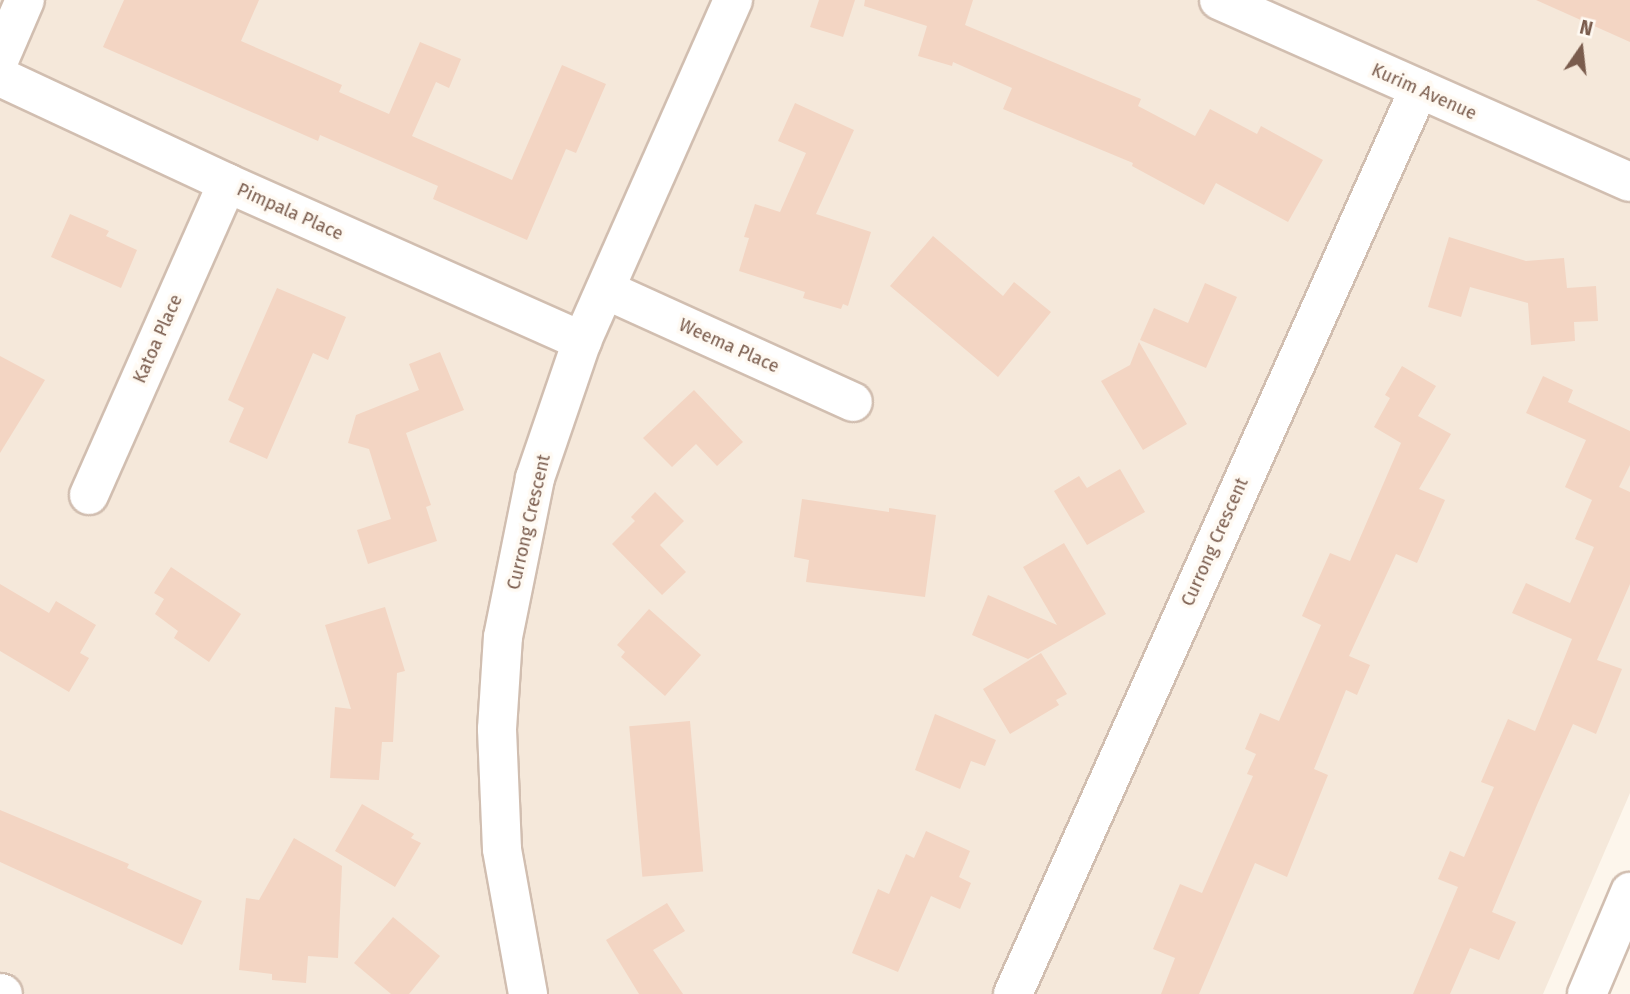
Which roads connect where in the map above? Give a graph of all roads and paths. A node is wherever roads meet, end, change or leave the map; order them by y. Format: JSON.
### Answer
{"nodes":[{"id":1,"x":25,"y":0,"type":"edge"},
{"id":2,"x":733,"y":0,"type":"edge"},
{"id":3,"x":1219,"y":0,"type":"edge"},
{"id":4,"x":0,"y":58,"type":"edge"},
{"id":5,"x":0,"y":77,"type":"edge"},
{"id":6,"x":1419,"y":89,"type":"junction"},
{"id":7,"x":1630,"y":182,"type":"edge"},
{"id":8,"x":227,"y":183,"type":"junction"},
{"id":9,"x":606,"y":290,"type":"junction"},
{"id":10,"x":582,"y":341,"type":"junction"},
{"id":11,"x":852,"y":402,"type":"dead end"},
{"id":12,"x":89,"y":495,"type":"dead end"},
{"id":13,"x":1630,"y":892,"type":"edge"},
{"id":14,"x":528,"y":994,"type":"edge"},
{"id":15,"x":1013,"y":994,"type":"edge"},
{"id":16,"x":1587,"y":994,"type":"edge"}],
"edges":[{"from":1,"to":4,"type":"street"},
{"from":2,"to":9,"type":"street","name":"Currong Crescent"},
{"from":3,"to":6,"type":"street","name":"Kurim Avenue"},
{"from":5,"to":8,"type":"street","name":"Pimpala Place"},
{"from":6,"to":7,"type":"street","name":"Kurim Avenue"},
{"from":6,"to":15,"type":"street","name":"Currong Crescent"},
{"from":8,"to":10,"type":"street","name":"Pimpala Place"},
{"from":8,"to":12,"type":"street","name":"Katoa Place"},
{"from":9,"to":10,"type":"street","name":"Currong Crescent"},
{"from":9,"to":11,"type":"street","name":"Weema Place"},
{"from":10,"to":14,"type":"street","name":"Currong Crescent"},
{"from":13,"to":16,"type":"street"}]}
